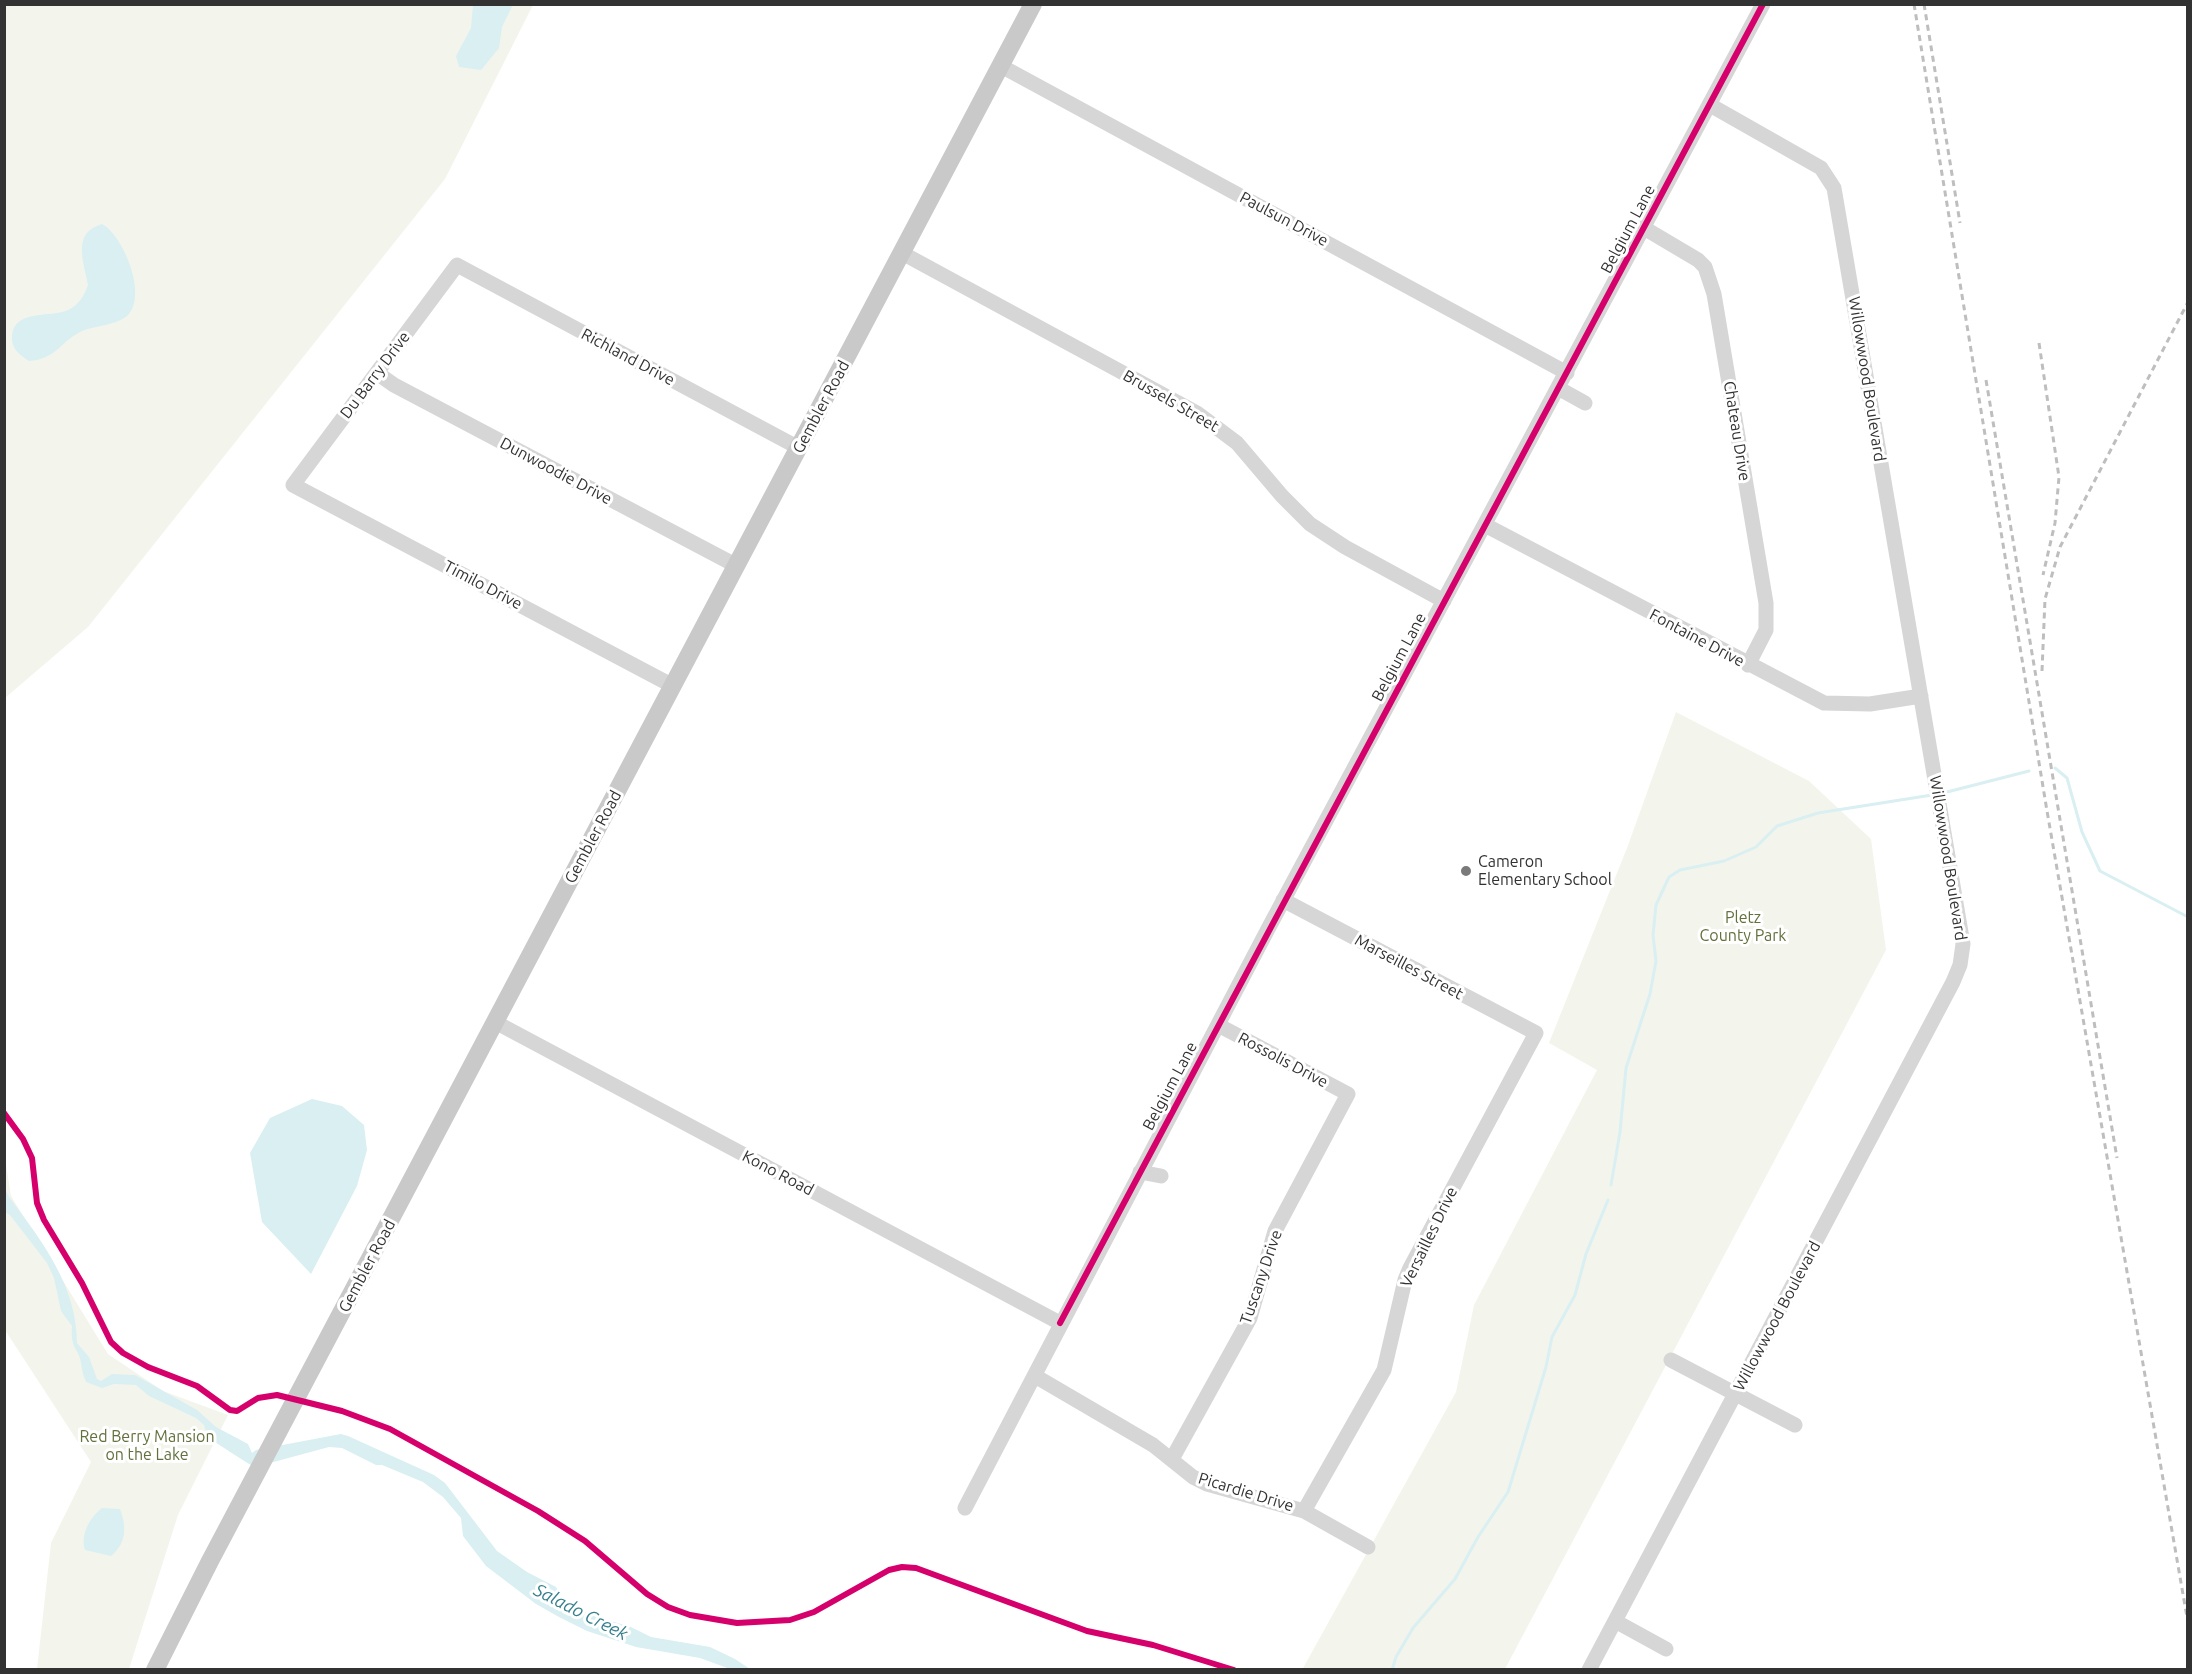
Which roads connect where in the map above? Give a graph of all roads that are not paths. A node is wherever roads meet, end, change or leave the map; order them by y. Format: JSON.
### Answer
{"nodes":[{"id":1,"x":1033,"y":4,"type":"edge"},
{"id":2,"x":1763,"y":4,"type":"edge"},
{"id":3,"x":1001,"y":66,"type":"junction"},
{"id":4,"x":1710,"y":105,"type":"junction"},
{"id":5,"x":1644,"y":228,"type":"junction"},
{"id":6,"x":902,"y":253,"type":"junction"},
{"id":7,"x":457,"y":265,"type":"joint"},
{"id":8,"x":377,"y":373,"type":"junction"},
{"id":9,"x":1567,"y":373,"type":"junction"},
{"id":10,"x":1558,"y":388,"type":"junction"},
{"id":11,"x":1585,"y":403,"type":"dead end"},
{"id":12,"x":799,"y":448,"type":"junction"},
{"id":13,"x":294,"y":485,"type":"joint"},
{"id":14,"x":1485,"y":525,"type":"junction"},
{"id":15,"x":737,"y":566,"type":"junction"},
{"id":16,"x":1444,"y":601,"type":"junction"},
{"id":17,"x":1748,"y":665,"type":"junction"},
{"id":18,"x":673,"y":686,"type":"junction"},
{"id":19,"x":1921,"y":696,"type":"junction"},
{"id":20,"x":1283,"y":900,"type":"junction"},
{"id":21,"x":495,"y":1022,"type":"junction"},
{"id":22,"x":1218,"y":1025,"type":"junction"},
{"id":23,"x":1536,"y":1033,"type":"joint"},
{"id":24,"x":1348,"y":1094,"type":"joint"},
{"id":25,"x":1140,"y":1172,"type":"junction"},
{"id":26,"x":1161,"y":1176,"type":"dead end"},
{"id":27,"x":1060,"y":1323,"type":"junction"},
{"id":28,"x":1671,"y":1360,"type":"dead end"},
{"id":29,"x":1035,"y":1376,"type":"junction"},
{"id":30,"x":1736,"y":1395,"type":"junction"},
{"id":31,"x":1795,"y":1425,"type":"dead end"},
{"id":32,"x":1172,"y":1459,"type":"junction"},
{"id":33,"x":965,"y":1508,"type":"dead end"},
{"id":34,"x":1304,"y":1511,"type":"junction"},
{"id":35,"x":1368,"y":1546,"type":"dead end"},
{"id":36,"x":1615,"y":1621,"type":"junction"},
{"id":37,"x":1666,"y":1649,"type":"dead end"},
{"id":38,"x":155,"y":1670,"type":"edge"},
{"id":39,"x":1589,"y":1670,"type":"edge"}],
"edges":[{"from":1,"to":3,"type":"main road","name":"Gembler Road"},
{"from":2,"to":4,"type":"street","name":"Belgium Lane"},
{"from":3,"to":6,"type":"main road","name":"Gembler Road"},
{"from":3,"to":9,"type":"street","name":"Paulsun Drive"},
{"from":4,"to":5,"type":"street","name":"Belgium Lane"},
{"from":4,"to":19,"type":"street","name":"Willowwood Boulevard"},
{"from":5,"to":9,"type":"street","name":"Belgium Lane"},
{"from":5,"to":17,"type":"street","name":"Chateau Drive"},
{"from":6,"to":12,"type":"main road","name":"Gembler Road"},
{"from":6,"to":16,"type":"street","name":"Brussels Street"},
{"from":7,"to":8,"type":"street","name":"Du Barry Drive"},
{"from":7,"to":12,"type":"street","name":"Richland Drive"},
{"from":8,"to":13,"type":"street","name":"Du Barry Drive"},
{"from":8,"to":15,"type":"street","name":"Dunwoodie Drive"},
{"from":9,"to":10,"type":"street","name":"Belgium Lane"},
{"from":10,"to":11,"type":"street"},
{"from":10,"to":14,"type":"street","name":"Belgium Lane"},
{"from":12,"to":15,"type":"main road","name":"Gembler Road"},
{"from":13,"to":18,"type":"street","name":"Timilo Drive"},
{"from":14,"to":16,"type":"street","name":"Belgium Lane"},
{"from":14,"to":17,"type":"street","name":"Fontaine Drive"},
{"from":15,"to":18,"type":"main road","name":"Gembler Road"},
{"from":16,"to":20,"type":"street","name":"Belgium Lane"},
{"from":17,"to":19,"type":"street","name":"Fontaine Drive"},
{"from":18,"to":21,"type":"main road","name":"Gembler Road"},
{"from":19,"to":30,"type":"street","name":"Willowwood Boulevard"},
{"from":20,"to":22,"type":"street","name":"Belgium Lane"},
{"from":20,"to":23,"type":"street","name":"Marseilles Street"},
{"from":21,"to":27,"type":"street","name":"Kono Road"},
{"from":21,"to":38,"type":"main road","name":"Gembler Road"},
{"from":22,"to":24,"type":"street","name":"Rossolis Drive"},
{"from":22,"to":25,"type":"street","name":"Belgium Lane"},
{"from":23,"to":34,"type":"street","name":"Versailles Drive"},
{"from":24,"to":32,"type":"street","name":"Tuscany Drive"},
{"from":25,"to":26,"type":"street"},
{"from":25,"to":27,"type":"street","name":"Belgium Lane"},
{"from":27,"to":29,"type":"street","name":"Belgium Lane"},
{"from":28,"to":30,"type":"street"},
{"from":29,"to":32,"type":"street","name":"Picardie Drive"},
{"from":29,"to":33,"type":"street","name":"Belgium Lane"},
{"from":30,"to":31,"type":"street"},
{"from":30,"to":36,"type":"street","name":"Willowwood Boulevard"},
{"from":32,"to":34,"type":"street","name":"Picardie Drive"},
{"from":34,"to":35,"type":"street","name":"Picardie Drive"},
{"from":36,"to":37,"type":"street"},
{"from":36,"to":39,"type":"street","name":"Willowwood Boulevard"}]}
